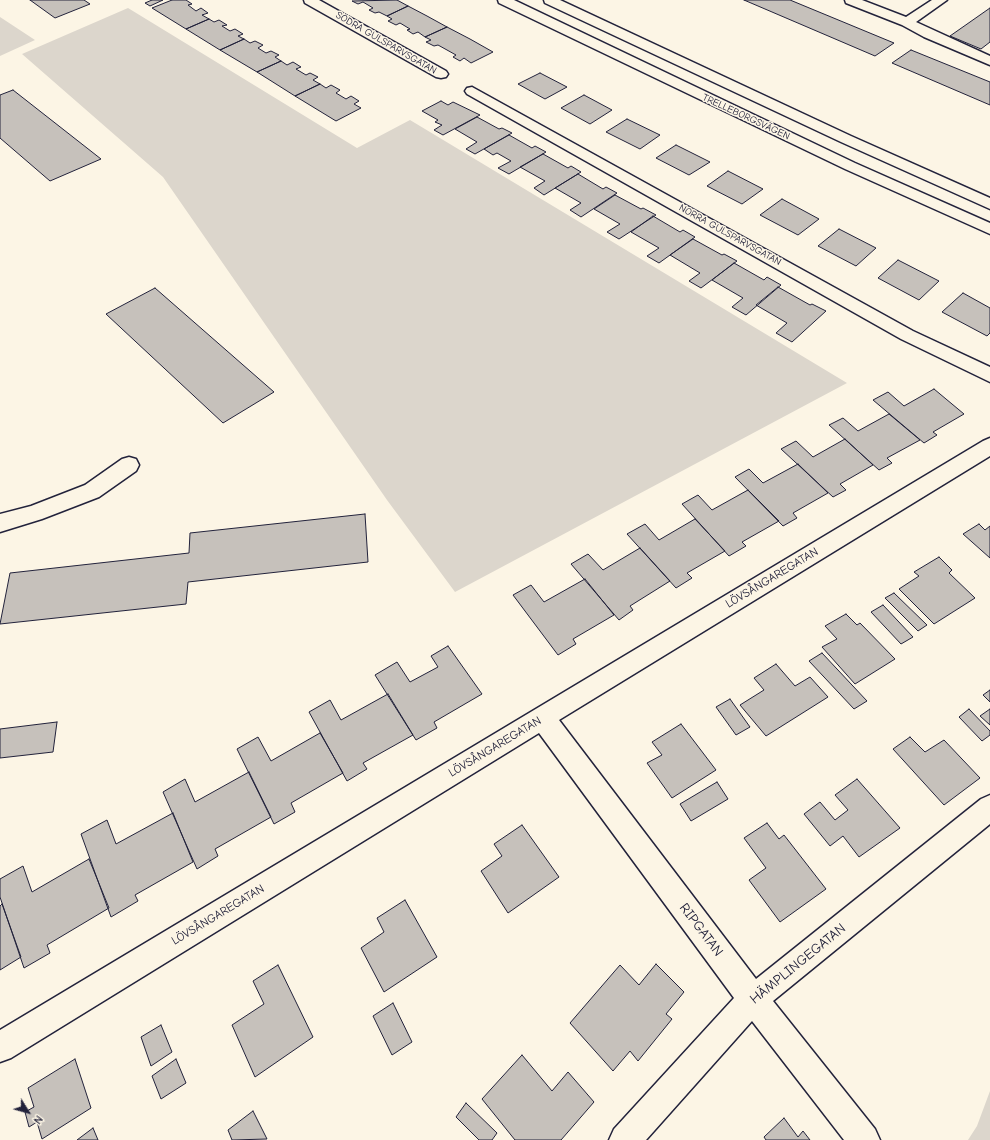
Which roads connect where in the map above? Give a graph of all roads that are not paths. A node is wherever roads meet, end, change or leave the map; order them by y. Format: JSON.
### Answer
{"nodes":[{"id":1,"x":310,"y":0,"type":"edge"},
{"id":2,"x":504,"y":0,"type":"edge"},
{"id":3,"x":550,"y":0,"type":"edge"},
{"id":4,"x":851,"y":0,"type":"edge"},
{"id":5,"x":940,"y":0,"type":"edge"},
{"id":6,"x":907,"y":22,"type":"junction"},
{"id":7,"x":990,"y":60,"type":"edge"},
{"id":8,"x":441,"y":74,"type":"dead end"},
{"id":9,"x":472,"y":91,"type":"dead end"},
{"id":10,"x":990,"y":204,"type":"edge"},
{"id":11,"x":990,"y":229,"type":"edge"},
{"id":12,"x":990,"y":375,"type":"edge"},
{"id":13,"x":990,"y":446,"type":"edge"},
{"id":14,"x":129,"y":465,"type":"dead end"},
{"id":15,"x":0,"y":523,"type":"edge"},
{"id":16,"x":543,"y":718,"type":"junction"},
{"id":17,"x":990,"y":808,"type":"edge"},
{"id":18,"x":753,"y":999,"type":"junction"},
{"id":19,"x":0,"y":1047,"type":"edge"},
{"id":20,"x":625,"y":1140,"type":"edge"},
{"id":21,"x":864,"y":1140,"type":"edge"}],
"edges":[{"from":1,"to":8,"type":"main road","name":"SÖDRA GULSPARVSGATAN"},
{"from":2,"to":11,"type":"main road","name":"TRELLEBORGSVÄGEN"},
{"from":3,"to":10,"type":"main road","name":"TRELLEBORGSVÄGEN"},
{"from":4,"to":6,"type":"main road"},
{"from":5,"to":6,"type":"main road"},
{"from":6,"to":7,"type":"main road"},
{"from":9,"to":12,"type":"main road","name":"NORRA GULSPARVSGATAN"},
{"from":13,"to":16,"type":"main road","name":"LÖVSÅNGAREGATAN"},
{"from":14,"to":15,"type":"main road"},
{"from":16,"to":18,"type":"main road","name":"RIPGATAN"},
{"from":16,"to":19,"type":"main road","name":"LÖVSÅNGAREGATAN"},
{"from":17,"to":18,"type":"main road","name":"HÄMPLINGEGATAN"},
{"from":18,"to":20,"type":"main road","name":"HÄMPLINGEGATAN"},
{"from":18,"to":21,"type":"main road","name":"RIPGATAN"}]}
